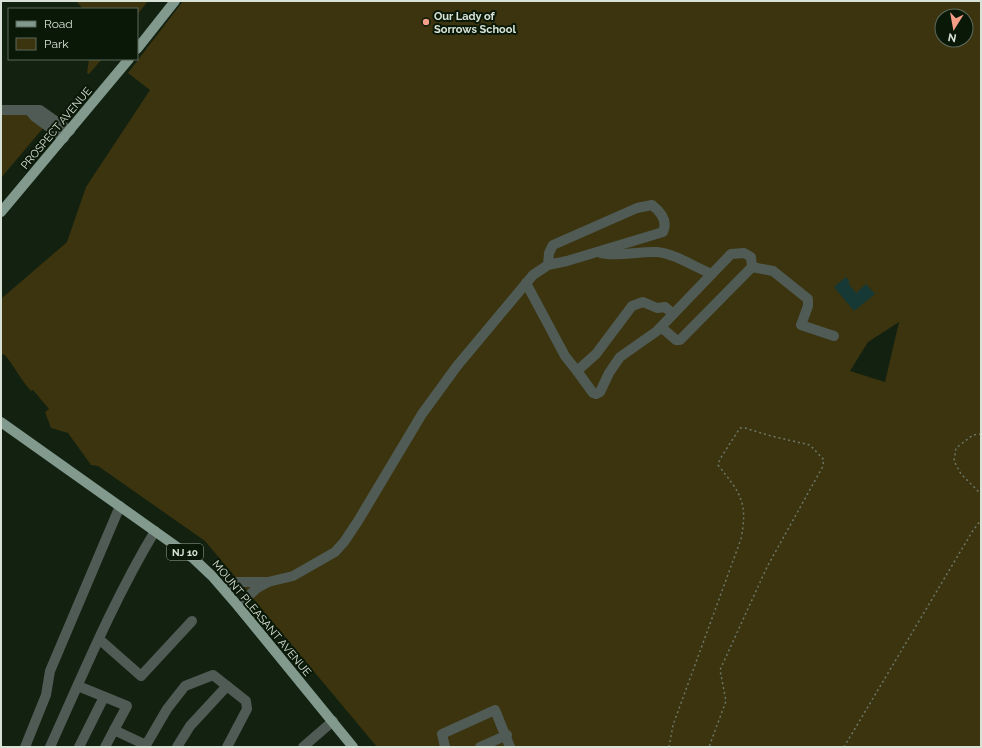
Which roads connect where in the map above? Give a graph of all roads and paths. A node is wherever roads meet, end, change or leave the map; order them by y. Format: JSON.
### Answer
{"nodes":[{"id":1,"x":175,"y":1,"type":"edge"},
{"id":2,"x":138,"y":48,"type":"edge"},
{"id":3,"x":128,"y":60,"type":"edge"},
{"id":4,"x":1,"y":110,"type":"edge"},
{"id":5,"x":67,"y":134,"type":"junction"},
{"id":6,"x":1,"y":212,"type":"edge"},
{"id":7,"x":597,"y":252,"type":"junction"},
{"id":8,"x":548,"y":265,"type":"junction"},
{"id":9,"x":752,"y":267,"type":"junction"},
{"id":10,"x":712,"y":274,"type":"junction"},
{"id":11,"x":526,"y":283,"type":"junction"},
{"id":12,"x":673,"y":314,"type":"junction"},
{"id":13,"x":661,"y":327,"type":"junction"},
{"id":14,"x":834,"y":336,"type":"dead end"},
{"id":15,"x":577,"y":371,"type":"junction"},
{"id":16,"x":1,"y":422,"type":"edge"},
{"id":17,"x":981,"y":434,"type":"edge"},
{"id":18,"x":981,"y":494,"type":"edge"},
{"id":19,"x":120,"y":506,"type":"junction"},
{"id":20,"x":981,"y":520,"type":"edge"},
{"id":21,"x":155,"y":531,"type":"junction"},
{"id":22,"x":268,"y":582,"type":"junction"},
{"id":23,"x":224,"y":589,"type":"junction"},
{"id":24,"x":238,"y":606,"type":"junction"},
{"id":25,"x":192,"y":621,"type":"dead end"},
{"id":26,"x":99,"y":638,"type":"junction"},
{"id":27,"x":78,"y":686,"type":"junction"},
{"id":28,"x":228,"y":686,"type":"junction"},
{"id":29,"x":104,"y":697,"type":"junction"},
{"id":30,"x":332,"y":722,"type":"junction"},
{"id":31,"x":114,"y":730,"type":"junction"},
{"id":32,"x":507,"y":735,"type":"junction"},
{"id":33,"x":25,"y":747,"type":"edge"},
{"id":34,"x":50,"y":747,"type":"edge"},
{"id":35,"x":79,"y":747,"type":"edge"},
{"id":36,"x":105,"y":747,"type":"edge"},
{"id":37,"x":176,"y":747,"type":"edge"},
{"id":38,"x":227,"y":747,"type":"edge"},
{"id":39,"x":303,"y":747,"type":"edge"},
{"id":40,"x":353,"y":747,"type":"edge"},
{"id":41,"x":445,"y":747,"type":"edge"},
{"id":42,"x":480,"y":747,"type":"edge"},
{"id":43,"x":510,"y":747,"type":"edge"},
{"id":44,"x":669,"y":747,"type":"edge"},
{"id":45,"x":709,"y":747,"type":"edge"},
{"id":46,"x":844,"y":747,"type":"edge"}],
"edges":[{"from":1,"to":2,"type":"main road"},
{"from":3,"to":5,"type":"main road","name":"PROSPECT AVENUE"},
{"from":4,"to":5,"type":"street"},
{"from":5,"to":6,"type":"main road","name":"PROSPECT AVENUE"},
{"from":7,"to":8,"type":"street"},
{"from":7,"to":8,"type":"street"},
{"from":7,"to":10,"type":"street"},
{"from":8,"to":11,"type":"street"},
{"from":9,"to":10,"type":"street"},
{"from":9,"to":13,"type":"street"},
{"from":9,"to":14,"type":"street"},
{"from":10,"to":12,"type":"street"},
{"from":11,"to":15,"type":"street"},
{"from":11,"to":22,"type":"street"},
{"from":12,"to":13,"type":"street"},
{"from":12,"to":15,"type":"street"},
{"from":13,"to":15,"type":"street"},
{"from":16,"to":19,"type":"main road","name":"MOUNT PLEASANT AVENUE","number":"NJ 10"},
{"from":17,"to":18,"type":"path"},
{"from":19,"to":21,"type":"main road","name":"MOUNT PLEASANT AVENUE","number":"NJ 10"},
{"from":19,"to":33,"type":"street"},
{"from":20,"to":46,"type":"path"},
{"from":21,"to":23,"type":"main road","name":"MOUNT PLEASANT AVENUE","number":"NJ 10"},
{"from":21,"to":26,"type":"street"},
{"from":22,"to":23,"type":"street"},
{"from":22,"to":24,"type":"street"},
{"from":23,"to":24,"type":"main road","name":"MOUNT PLEASANT AVENUE","number":"NJ 10"},
{"from":24,"to":30,"type":"main road","name":"MOUNT PLEASANT AVENUE","number":"NJ 10"},
{"from":25,"to":26,"type":"street"},
{"from":26,"to":27,"type":"street"},
{"from":27,"to":29,"type":"street"},
{"from":27,"to":34,"type":"street"},
{"from":28,"to":31,"type":"street"},
{"from":28,"to":37,"type":"street"},
{"from":28,"to":38,"type":"street"},
{"from":29,"to":31,"type":"street"},
{"from":29,"to":35,"type":"street"},
{"from":30,"to":39,"type":"street"},
{"from":30,"to":40,"type":"main road","name":"MOUNT PLEASANT AVENUE","number":"NJ 10"},
{"from":31,"to":36,"type":"street"},
{"from":32,"to":41,"type":"street"},
{"from":32,"to":42,"type":"street"},
{"from":32,"to":43,"type":"street"},
{"from":44,"to":45,"type":"path"}]}
